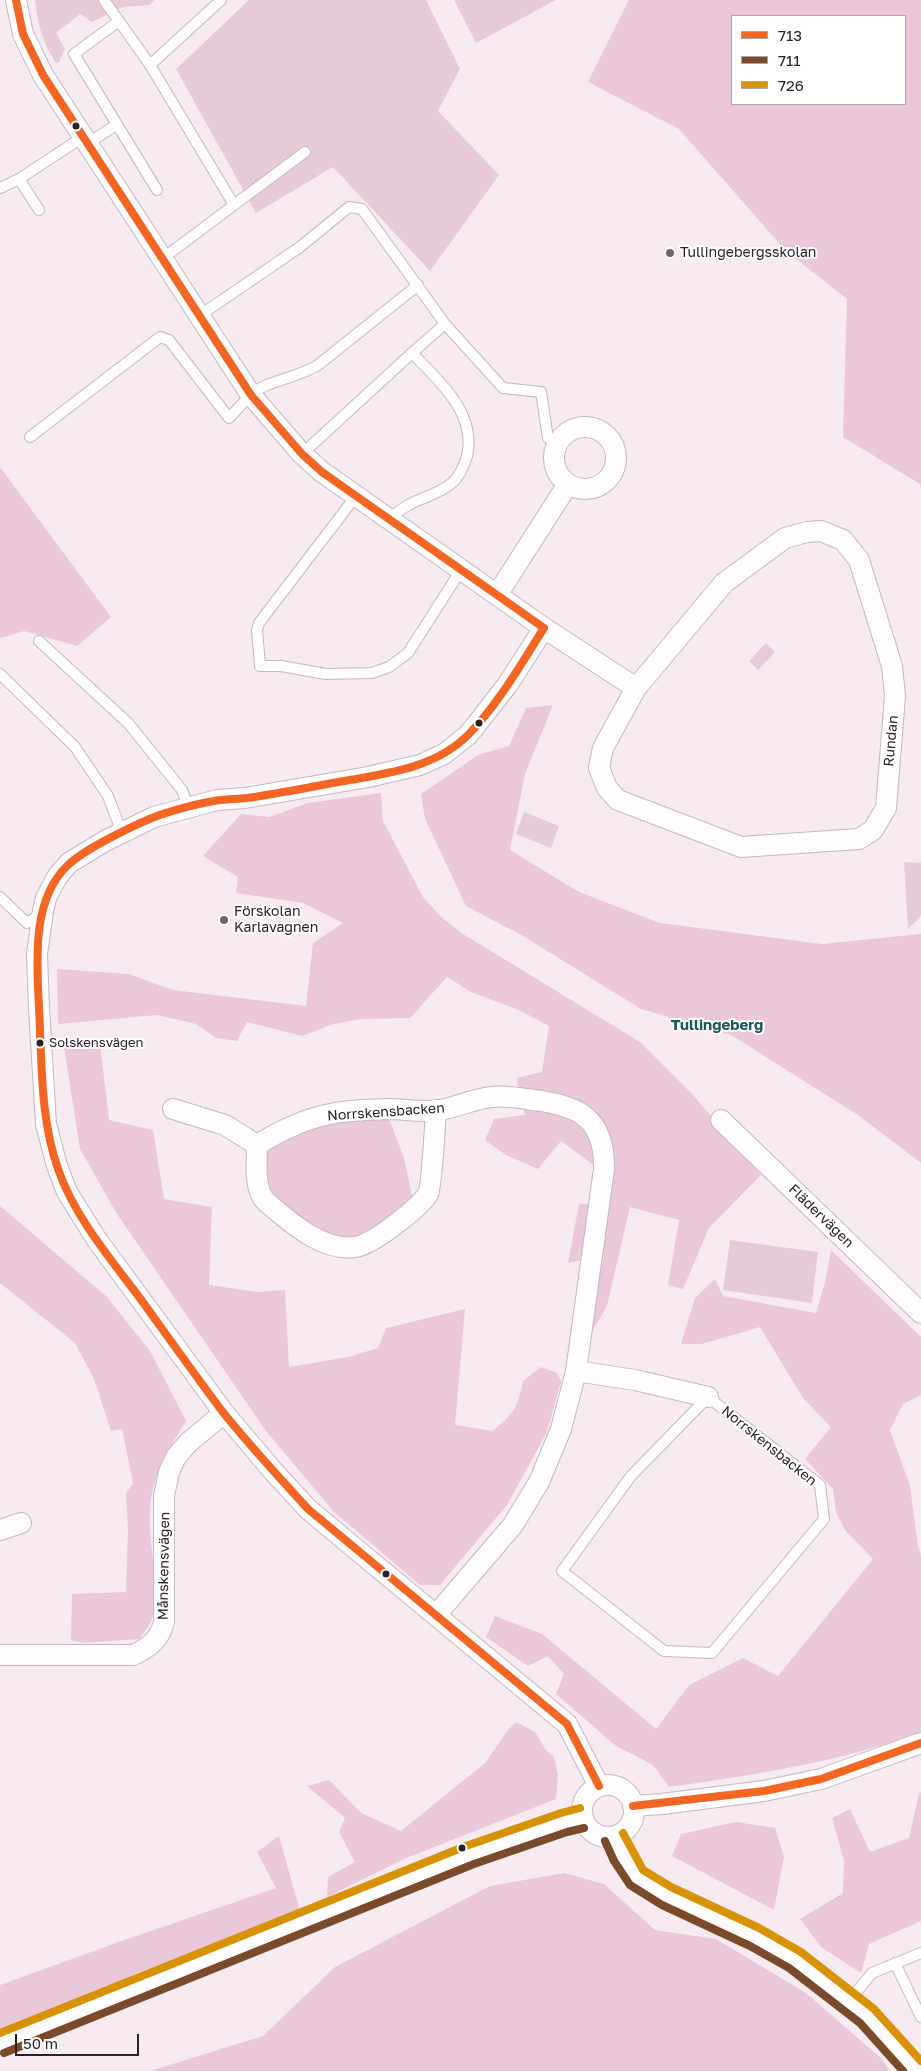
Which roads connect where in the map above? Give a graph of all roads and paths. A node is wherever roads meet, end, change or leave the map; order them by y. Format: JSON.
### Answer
{"nodes":[{"id":1,"x":16,"y":0,"type":"edge"},
{"id":2,"x":104,"y":0,"type":"edge"},
{"id":3,"x":221,"y":0,"type":"edge"},
{"id":4,"x":119,"y":21,"type":"junction"},
{"id":5,"x":150,"y":65,"type":"junction"},
{"id":6,"x":116,"y":125,"type":"junction"},
{"id":7,"x":85,"y":140,"type":"junction"},
{"id":8,"x":306,"y":152,"type":"dead end"},
{"id":9,"x":19,"y":179,"type":"junction"},
{"id":10,"x":0,"y":188,"type":"edge"},
{"id":11,"x":157,"y":190,"type":"dead end"},
{"id":12,"x":234,"y":205,"type":"junction"},
{"id":13,"x":39,"y":210,"type":"dead end"},
{"id":14,"x":162,"y":259,"type":"junction"},
{"id":15,"x":418,"y":285,"type":"junction"},
{"id":16,"x":199,"y":316,"type":"junction"},
{"id":17,"x":445,"y":324,"type":"junction"},
{"id":18,"x":412,"y":353,"type":"junction"},
{"id":19,"x":250,"y":395,"type":"junction"},
{"id":20,"x":30,"y":437,"type":"dead end"},
{"id":21,"x":558,"y":444,"type":"junction"},
{"id":22,"x":302,"y":454,"type":"junction"},
{"id":23,"x":568,"y":484,"type":"junction"},
{"id":24,"x":356,"y":496,"type":"junction"},
{"id":25,"x":390,"y":520,"type":"junction"},
{"id":26,"x":461,"y":570,"type":"junction"},
{"id":27,"x":497,"y":595,"type":"junction"},
{"id":28,"x":544,"y":628,"type":"junction"},
{"id":29,"x":39,"y":641,"type":"dead end"},
{"id":30,"x":0,"y":674,"type":"edge"},
{"id":31,"x":636,"y":688,"type":"junction"},
{"id":32,"x":189,"y":808,"type":"junction"},
{"id":33,"x":122,"y":833,"type":"junction"},
{"id":34,"x":0,"y":897,"type":"edge"},
{"id":35,"x":43,"y":911,"type":"junction"},
{"id":36,"x":173,"y":1109,"type":"dead end"},
{"id":37,"x":436,"y":1110,"type":"junction"},
{"id":38,"x":721,"y":1120,"type":"dead end"},
{"id":39,"x":257,"y":1145,"type":"junction"},
{"id":40,"x":921,"y":1313,"type":"edge"},
{"id":41,"x":576,"y":1371,"type":"junction"},
{"id":42,"x":708,"y":1397,"type":"junction"},
{"id":43,"x":224,"y":1413,"type":"junction"},
{"id":44,"x":21,"y":1523,"type":"dead end"},
{"id":45,"x":0,"y":1530,"type":"edge"},
{"id":46,"x":436,"y":1615,"type":"junction"},
{"id":47,"x":0,"y":1655,"type":"edge"},
{"id":48,"x":921,"y":1743,"type":"edge"},
{"id":49,"x":599,"y":1786,"type":"junction"},
{"id":50,"x":634,"y":1806,"type":"junction"},
{"id":51,"x":582,"y":1818,"type":"junction"},
{"id":52,"x":614,"y":1836,"type":"junction"},
{"id":53,"x":921,"y":1953,"type":"edge"},
{"id":54,"x":895,"y":1963,"type":"junction"},
{"id":55,"x":849,"y":2000,"type":"junction"},
{"id":56,"x":921,"y":2017,"type":"edge"},
{"id":57,"x":0,"y":2044,"type":"edge"},
{"id":58,"x":917,"y":2071,"type":"edge"}],
"edges":[{"from":1,"to":7,"type":"street"},
{"from":2,"to":4,"type":"lane"},
{"from":3,"to":5,"type":"lane"},
{"from":4,"to":5,"type":"lane"},
{"from":4,"to":6,"type":"lane"},
{"from":5,"to":12,"type":"lane"},
{"from":6,"to":7,"type":"lane"},
{"from":6,"to":11,"type":"lane"},
{"from":7,"to":9,"type":"lane"},
{"from":7,"to":14,"type":"street"},
{"from":8,"to":12,"type":"lane"},
{"from":9,"to":10,"type":"lane"},
{"from":9,"to":13,"type":"lane"},
{"from":12,"to":14,"type":"lane"},
{"from":14,"to":16,"type":"street"},
{"from":15,"to":16,"type":"lane"},
{"from":15,"to":17,"type":"lane"},
{"from":15,"to":19,"type":"lane"},
{"from":16,"to":19,"type":"street"},
{"from":17,"to":18,"type":"lane"},
{"from":17,"to":21,"type":"lane"},
{"from":18,"to":22,"type":"lane"},
{"from":18,"to":25,"type":"lane"},
{"from":19,"to":20,"type":"lane"},
{"from":19,"to":22,"type":"street"},
{"from":21,"to":23,"type":"street"},
{"from":21,"to":23,"type":"street"},
{"from":22,"to":24,"type":"street"},
{"from":23,"to":27,"type":"street"},
{"from":24,"to":25,"type":"street"},
{"from":24,"to":26,"type":"lane"},
{"from":25,"to":26,"type":"street"},
{"from":26,"to":27,"type":"street"},
{"from":27,"to":28,"type":"street"},
{"from":28,"to":31,"type":"street"},
{"from":28,"to":32,"type":"street"},
{"from":29,"to":32,"type":"lane"},
{"from":30,"to":33,"type":"lane"},
{"from":31,"to":31,"type":"street","name":"Rundan"},
{"from":32,"to":33,"type":"street"},
{"from":33,"to":35,"type":"street"},
{"from":34,"to":35,"type":"lane"},
{"from":35,"to":43,"type":"street"},
{"from":36,"to":39,"type":"street"},
{"from":37,"to":39,"type":"street","name":"Norrskensbacken"},
{"from":37,"to":39,"type":"street"},
{"from":37,"to":41,"type":"street","name":"Norrskensbacken"},
{"from":38,"to":40,"type":"street","name":"Flädervägen"},
{"from":41,"to":42,"type":"street","name":"Norrskensbacken"},
{"from":41,"to":46,"type":"street","name":"Norrskensbacken"},
{"from":42,"to":42,"type":"lane","name":"Norrskensbacken"},
{"from":43,"to":46,"type":"street"},
{"from":43,"to":47,"type":"street","name":"Månskensvägen"},
{"from":44,"to":45,"type":"street"},
{"from":46,"to":49,"type":"street"},
{"from":48,"to":50,"type":"street"},
{"from":49,"to":50,"type":"street"},
{"from":49,"to":51,"type":"street"},
{"from":50,"to":52,"type":"street"},
{"from":51,"to":52,"type":"street"},
{"from":51,"to":57,"type":"street"},
{"from":52,"to":55,"type":"street"},
{"from":53,"to":54,"type":"lane"},
{"from":54,"to":55,"type":"lane"},
{"from":54,"to":56,"type":"lane"},
{"from":55,"to":58,"type":"street"}]}
